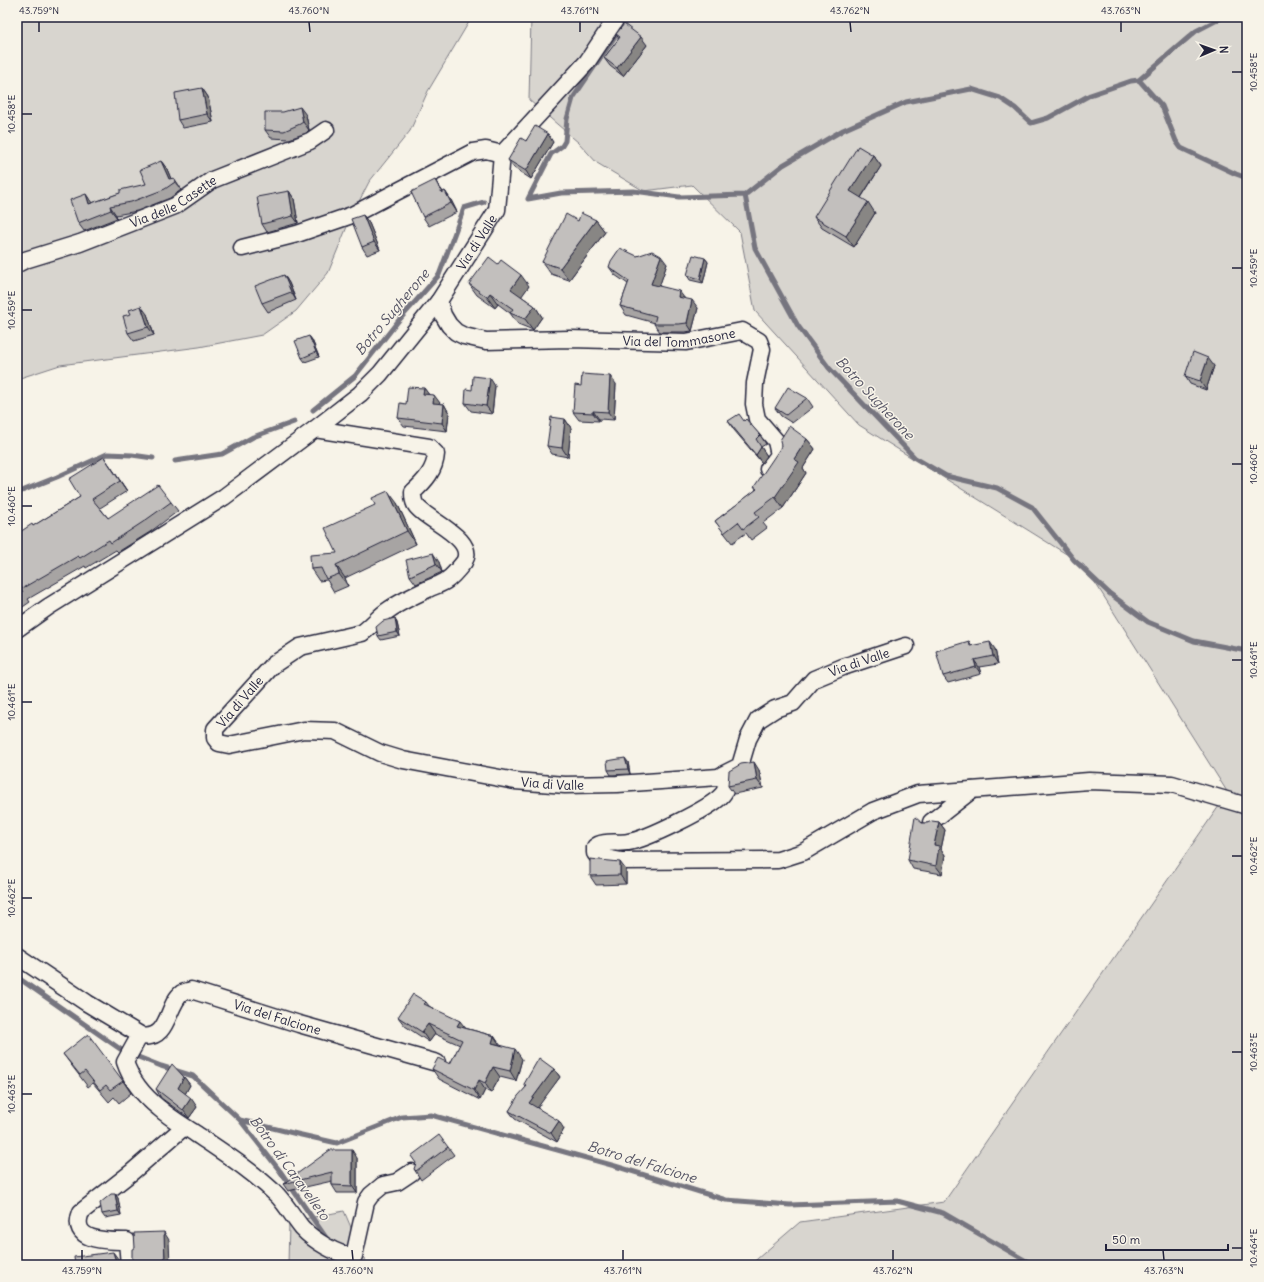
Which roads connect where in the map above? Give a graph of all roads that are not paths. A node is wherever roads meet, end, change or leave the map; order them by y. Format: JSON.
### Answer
{"nodes":[{"id":1,"x":616,"y":17,"type":"edge"},
{"id":2,"x":326,"y":130,"type":"dead end"},
{"id":3,"x":502,"y":154,"type":"junction"},
{"id":4,"x":242,"y":248,"type":"dead end"},
{"id":5,"x":17,"y":264,"type":"edge"},
{"id":6,"x":439,"y":301,"type":"junction"},
{"id":7,"x":315,"y":429,"type":"junction"},
{"id":8,"x":759,"y":483,"type":"edge"},
{"id":9,"x":17,"y":629,"type":"edge"},
{"id":10,"x":906,"y":646,"type":"dead end"},
{"id":11,"x":719,"y":777,"type":"junction"},
{"id":12,"x":972,"y":790,"type":"junction"},
{"id":13,"x":1247,"y":806,"type":"edge"},
{"id":14,"x":931,"y":822,"type":"edge"},
{"id":15,"x":17,"y":956,"type":"edge"},
{"id":16,"x":138,"y":1039,"type":"junction"},
{"id":17,"x":437,"y":1063,"type":"edge"},
{"id":18,"x":184,"y":1127,"type":"junction"},
{"id":19,"x":412,"y":1172,"type":"dead end"},
{"id":20,"x":129,"y":1265,"type":"edge"}],
"edges":[{"from":1,"to":3,"type":"street"},
{"from":2,"to":5,"type":"street","name":"Via delle Casette"},
{"from":3,"to":4,"type":"street"},
{"from":3,"to":6,"type":"street","name":"Via di Valle"},
{"from":6,"to":7,"type":"street","name":"Via di Valle"},
{"from":6,"to":8,"type":"street","name":"Via del Tommasone"},
{"from":7,"to":9,"type":"street","name":"Via di Valle"},
{"from":7,"to":11,"type":"street","name":"Via di Valle"},
{"from":10,"to":11,"type":"street","name":"Via di Valle"},
{"from":11,"to":12,"type":"street"},
{"from":12,"to":13,"type":"street"},
{"from":12,"to":14,"type":"street"},
{"from":15,"to":16,"type":"street"},
{"from":16,"to":17,"type":"street","name":"Via del Falcione"},
{"from":16,"to":18,"type":"street"},
{"from":18,"to":19,"type":"street"},
{"from":18,"to":20,"type":"street"}]}
